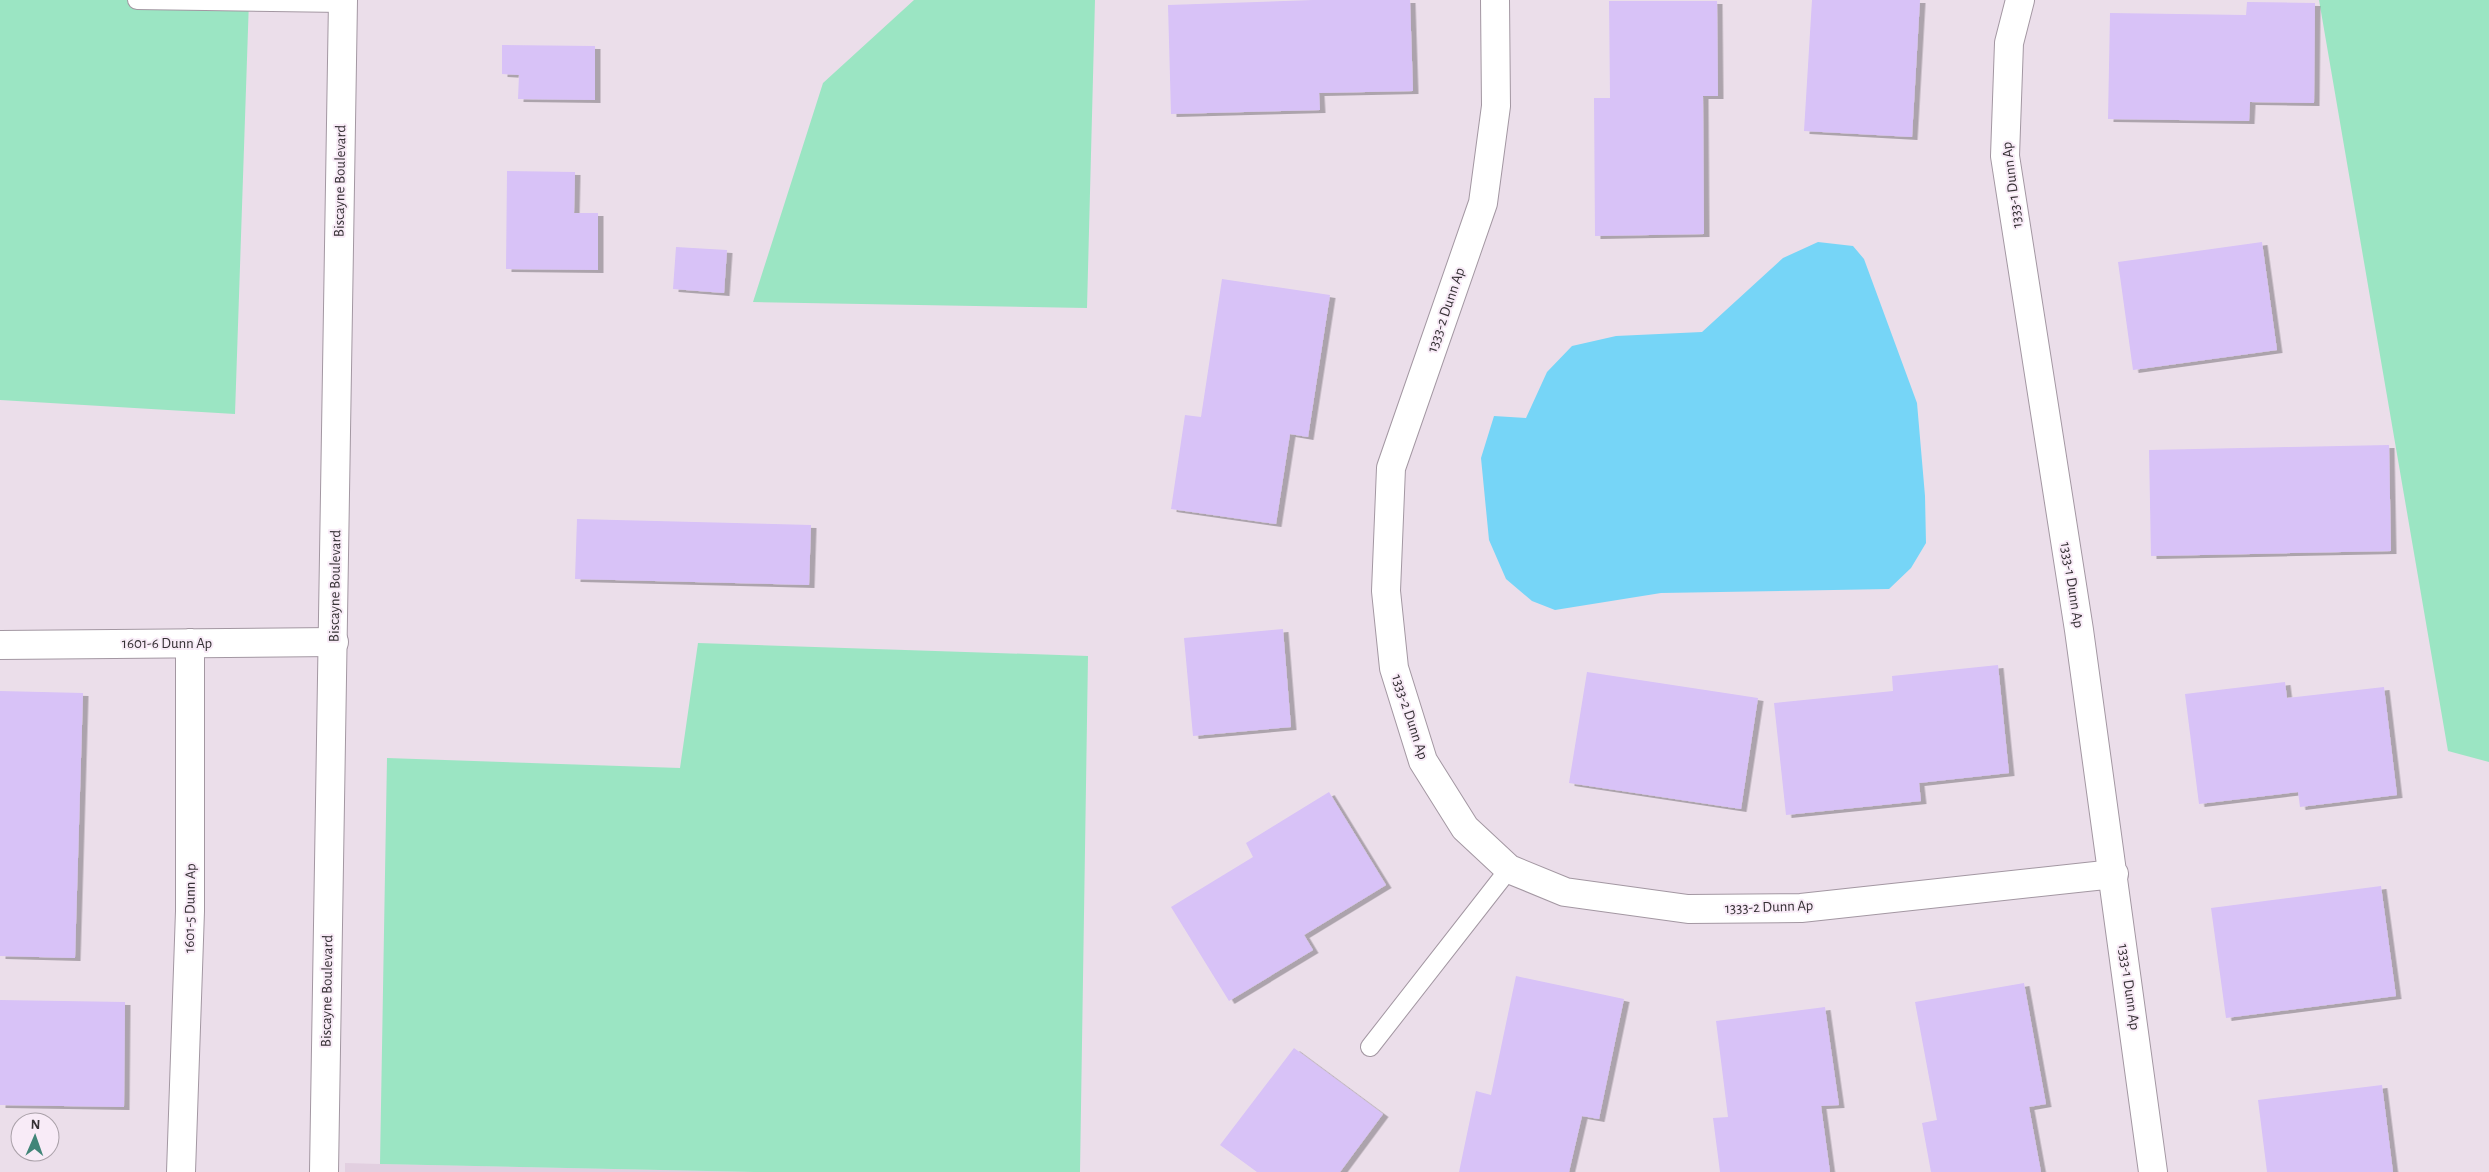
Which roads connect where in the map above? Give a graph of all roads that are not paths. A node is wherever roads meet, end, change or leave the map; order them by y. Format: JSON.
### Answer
{"nodes":[{"id":1,"x":137,"y":0,"type":"edge"},
{"id":2,"x":1494,"y":0,"type":"edge"},
{"id":3,"x":2020,"y":0,"type":"edge"},
{"id":4,"x":343,"y":2,"type":"edge"},
{"id":5,"x":334,"y":642,"type":"junction"},
{"id":6,"x":190,"y":643,"type":"junction"},
{"id":7,"x":0,"y":645,"type":"edge"},
{"id":8,"x":1509,"y":869,"type":"junction"},
{"id":9,"x":2114,"y":874,"type":"junction"},
{"id":10,"x":1370,"y":1047,"type":"dead end"},
{"id":11,"x":181,"y":1172,"type":"edge"},
{"id":12,"x":324,"y":1172,"type":"edge"},
{"id":13,"x":2153,"y":1172,"type":"edge"}],
"edges":[{"from":1,"to":4,"type":"lane"},
{"from":2,"to":8,"type":"street","name":"1333-2 Dunn Ap"},
{"from":3,"to":9,"type":"street","name":"1333-1 Dunn Ap"},
{"from":4,"to":5,"type":"street","name":"Biscayne Boulevard"},
{"from":5,"to":6,"type":"street","name":"1601-6 Dunn Ap"},
{"from":5,"to":12,"type":"street","name":"Biscayne Boulevard"},
{"from":6,"to":7,"type":"street","name":"1601-6 Dunn Ap"},
{"from":6,"to":11,"type":"street","name":"1601-5 Dunn Ap"},
{"from":8,"to":9,"type":"street","name":"1333-2 Dunn Ap"},
{"from":8,"to":10,"type":"lane"},
{"from":9,"to":13,"type":"street","name":"1333-1 Dunn Ap"}]}
